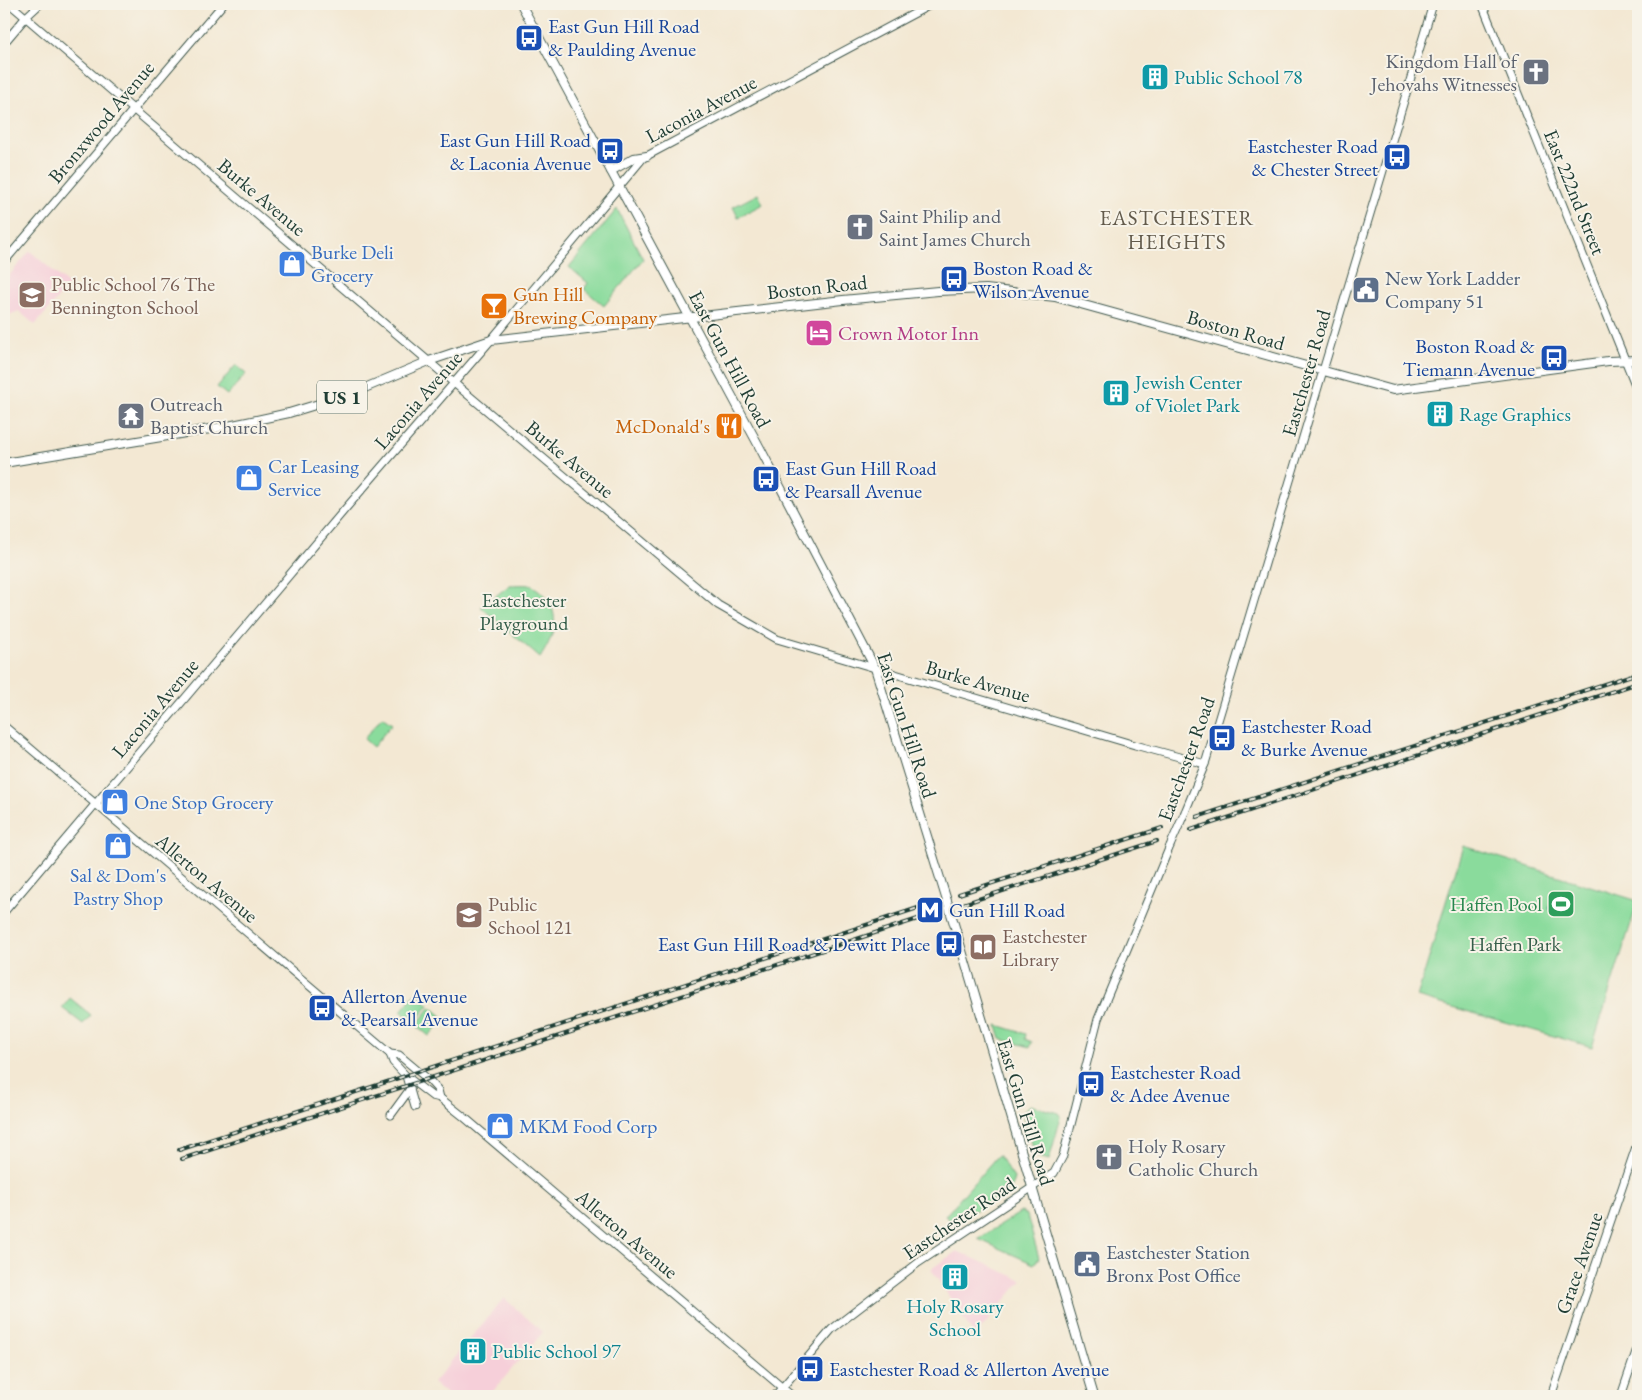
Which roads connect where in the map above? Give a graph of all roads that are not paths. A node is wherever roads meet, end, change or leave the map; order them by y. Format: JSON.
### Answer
{"nodes":[{"id":1,"x":10,"y":4,"type":"edge"},
{"id":2,"x":40,"y":4,"type":"edge"},
{"id":3,"x":223,"y":4,"type":"edge"},
{"id":4,"x":521,"y":4,"type":"edge"},
{"id":5,"x":932,"y":4,"type":"edge"},
{"id":6,"x":1433,"y":4,"type":"edge"},
{"id":7,"x":1482,"y":4,"type":"edge"},
{"id":8,"x":26,"y":17,"type":"junction"},
{"id":9,"x":4,"y":43,"type":"edge"},
{"id":10,"x":134,"y":109,"type":"junction"},
{"id":11,"x":647,"y":156,"type":"junction"},
{"id":12,"x":611,"y":171,"type":"junction"},
{"id":13,"x":619,"y":186,"type":"junction"},
{"id":14,"x":4,"y":262,"type":"edge"},
{"id":15,"x":689,"y":317,"type":"junction"},
{"id":16,"x":491,"y":340,"type":"junction"},
{"id":17,"x":1625,"y":360,"type":"junction"},
{"id":18,"x":1638,"y":360,"type":"edge"},
{"id":19,"x":429,"y":361,"type":"junction"},
{"id":20,"x":1323,"y":372,"type":"junction"},
{"id":21,"x":454,"y":383,"type":"junction"},
{"id":22,"x":1638,"y":392,"type":"edge"},
{"id":23,"x":4,"y":463,"type":"edge"},
{"id":24,"x":875,"y":668,"type":"junction"},
{"id":25,"x":4,"y":726,"type":"edge"},
{"id":26,"x":1205,"y":764,"type":"junction"},
{"id":27,"x":94,"y":803,"type":"junction"},
{"id":28,"x":4,"y":912,"type":"edge"},
{"id":29,"x":390,"y":1054,"type":"junction"},
{"id":30,"x":406,"y":1076,"type":"junction"},
{"id":31,"x":410,"y":1089,"type":"junction"},
{"id":32,"x":440,"y":1098,"type":"junction"},
{"id":33,"x":415,"y":1107,"type":"dead end"},
{"id":34,"x":392,"y":1115,"type":"dead end"},
{"id":35,"x":1638,"y":1141,"type":"edge"},
{"id":36,"x":1032,"y":1189,"type":"junction"},
{"id":37,"x":1638,"y":1346,"type":"edge"},
{"id":38,"x":782,"y":1388,"type":"junction"},
{"id":39,"x":775,"y":1396,"type":"edge"},
{"id":40,"x":792,"y":1396,"type":"edge"},
{"id":41,"x":1094,"y":1396,"type":"edge"},
{"id":42,"x":1551,"y":1396,"type":"edge"},
{"id":43,"x":1621,"y":1396,"type":"edge"}],
"edges":[{"from":1,"to":8,"type":"main road","name":"Burke Avenue"},
{"from":2,"to":8,"type":"main road"},
{"from":3,"to":10,"type":"main road","name":"Bronxwood Avenue"},
{"from":4,"to":12,"type":"main road","name":"East Gun Hill Road"},
{"from":5,"to":11,"type":"main road","name":"Laconia Avenue"},
{"from":6,"to":20,"type":"main road","name":"Eastchester Road"},
{"from":7,"to":17,"type":"main road","name":"East 222nd Street"},
{"from":8,"to":9,"type":"main road"},
{"from":8,"to":10,"type":"main road","name":"Burke Avenue"},
{"from":10,"to":14,"type":"main road","name":"Bronxwood Avenue"},
{"from":10,"to":19,"type":"main road","name":"Burke Avenue"},
{"from":11,"to":12,"type":"main road"},
{"from":11,"to":13,"type":"main road","name":"Laconia Avenue"},
{"from":12,"to":13,"type":"main road","name":"East Gun Hill Road"},
{"from":13,"to":15,"type":"main road","name":"East Gun Hill Road"},
{"from":13,"to":16,"type":"main road","name":"Laconia Avenue"},
{"from":15,"to":16,"type":"main road","name":"Boston Road","number":"US 1"},
{"from":15,"to":20,"type":"main road","name":"Boston Road","number":"US 1"},
{"from":15,"to":24,"type":"main road","name":"East Gun Hill Road"},
{"from":16,"to":19,"type":"main road","name":"Boston Road","number":"US 1"},
{"from":16,"to":21,"type":"main road","name":"Laconia Avenue"},
{"from":17,"to":18,"type":"main road","name":"Boston Road","number":"US 1"},
{"from":17,"to":20,"type":"main road","name":"Boston Road","number":"US 1"},
{"from":17,"to":22,"type":"main road","name":"East 222nd Street"},
{"from":19,"to":21,"type":"main road","name":"Burke Avenue"},
{"from":19,"to":23,"type":"main road","name":"Boston Road","number":"US 1"},
{"from":20,"to":26,"type":"main road","name":"Eastchester Road"},
{"from":21,"to":24,"type":"main road","name":"Burke Avenue"},
{"from":21,"to":27,"type":"main road","name":"Laconia Avenue"},
{"from":24,"to":26,"type":"main road","name":"Burke Avenue"},
{"from":24,"to":36,"type":"main road","name":"East Gun Hill Road"},
{"from":25,"to":27,"type":"main road","name":"Allerton Avenue"},
{"from":26,"to":36,"type":"main road","name":"Eastchester Road","bridge":true},
{"from":27,"to":28,"type":"main road","name":"Laconia Avenue"},
{"from":27,"to":29,"type":"main road","name":"Allerton Avenue"},
{"from":29,"to":30,"type":"main road","name":"Allerton Avenue"},
{"from":29,"to":32,"type":"main road","name":"Allerton Avenue"},
{"from":30,"to":31,"type":"main road"},
{"from":30,"to":32,"type":"main road","name":"Allerton Avenue"},
{"from":31,"to":33,"type":"main road"},
{"from":31,"to":34,"type":"main road"},
{"from":32,"to":38,"type":"main road","name":"Allerton Avenue"},
{"from":35,"to":42,"type":"main road","name":"Grace Avenue"},
{"from":36,"to":38,"type":"main road","name":"Eastchester Road"},
{"from":36,"to":41,"type":"main road","name":"East Gun Hill Road"},
{"from":37,"to":43,"type":"main road"},
{"from":38,"to":39,"type":"main road","name":"Eastchester Road"},
{"from":38,"to":40,"type":"main road","name":"Allerton Avenue"}]}
